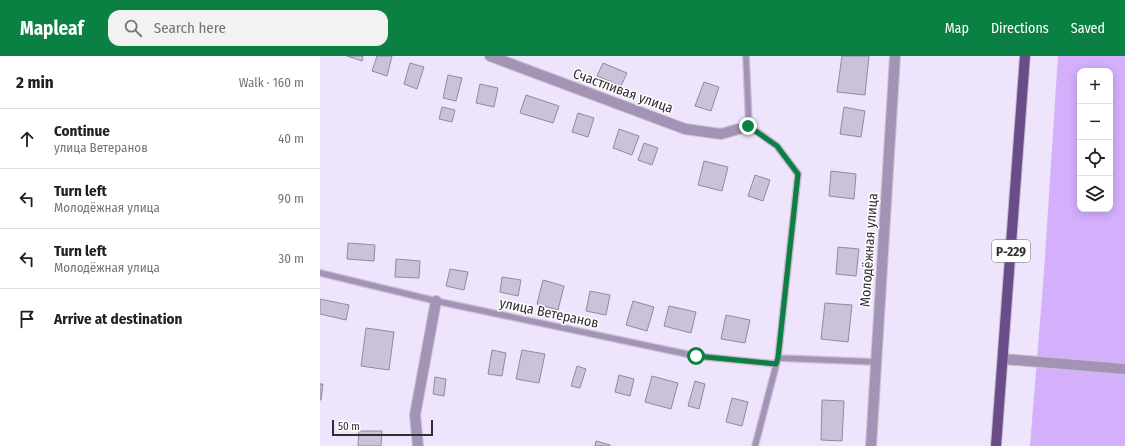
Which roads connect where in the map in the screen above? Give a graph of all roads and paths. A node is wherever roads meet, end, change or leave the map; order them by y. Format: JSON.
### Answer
{"nodes":[{"id":1,"x":490,"y":56,"type":"edge"},
{"id":2,"x":746,"y":56,"type":"edge"},
{"id":3,"x":895,"y":56,"type":"edge"},
{"id":4,"x":1025,"y":56,"type":"edge"},
{"id":5,"x":748,"y":126,"type":"junction"},
{"id":6,"x":320,"y":274,"type":"edge"},
{"id":7,"x":436,"y":301,"type":"junction"},
{"id":8,"x":1003,"y":359,"type":"junction"},
{"id":9,"x":777,"y":361,"type":"junction"},
{"id":10,"x":876,"y":362,"type":"junction"},
{"id":11,"x":1125,"y":370,"type":"edge"},
{"id":12,"x":418,"y":446,"type":"edge"},
{"id":13,"x":755,"y":446,"type":"edge"},
{"id":14,"x":871,"y":446,"type":"edge"},
{"id":15,"x":996,"y":446,"type":"edge"}],
"edges":[{"from":1,"to":5,"type":"street","name":"Счастливая улица"},
{"from":2,"to":5,"type":"lane"},
{"from":3,"to":10,"type":"street","name":"Молодёжная улица"},
{"from":4,"to":8,"type":"main road","number":"Р-229"},
{"from":5,"to":9,"type":"lane"},
{"from":6,"to":7,"type":"lane","name":"улица Ветеранов"},
{"from":7,"to":9,"type":"lane","name":"улица Ветеранов"},
{"from":7,"to":12,"type":"street"},
{"from":8,"to":11,"type":"street"},
{"from":8,"to":15,"type":"main road","number":"Р-229"},
{"from":9,"to":10,"type":"lane","name":"улица Ветеранов"},
{"from":9,"to":13,"type":"lane"},
{"from":10,"to":14,"type":"street","name":"Молодёжная улица"}]}
